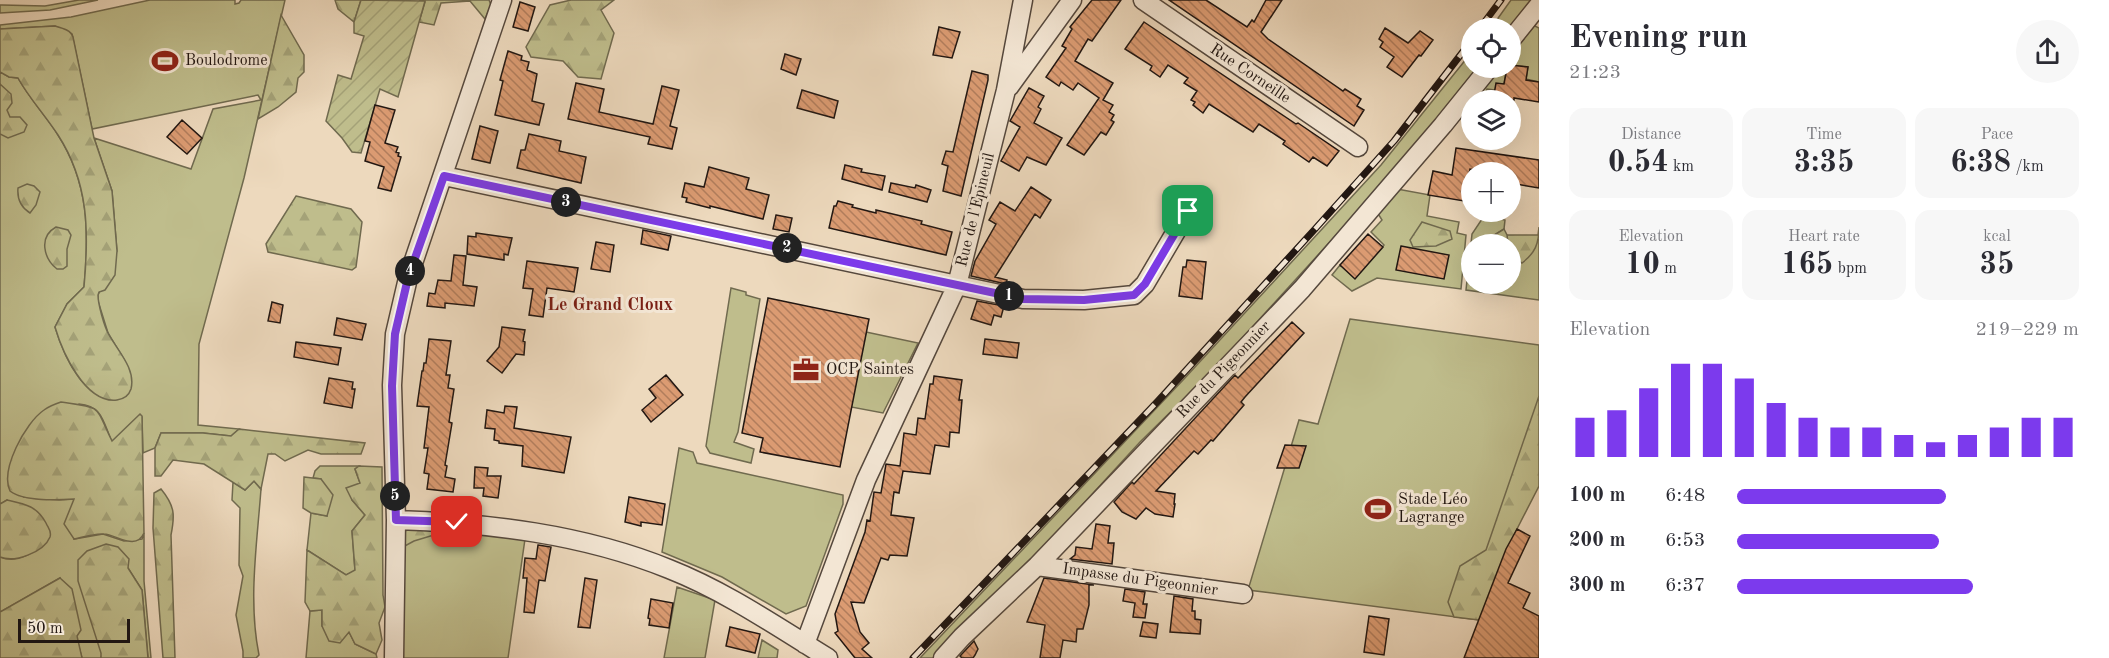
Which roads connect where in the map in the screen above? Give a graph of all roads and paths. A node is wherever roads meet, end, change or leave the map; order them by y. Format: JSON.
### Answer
{"nodes":[{"id":1,"x":502,"y":0,"type":"edge"},
{"id":2,"x":1023,"y":0,"type":"edge"},
{"id":3,"x":1072,"y":0,"type":"edge"},
{"id":4,"x":1143,"y":0,"type":"edge"},
{"id":5,"x":1539,"y":5,"type":"edge"},
{"id":6,"x":1521,"y":27,"type":"edge"},
{"id":7,"x":1481,"y":78,"type":"edge"},
{"id":8,"x":1006,"y":90,"type":"junction"},
{"id":9,"x":1358,"y":147,"type":"dead end"},
{"id":10,"x":444,"y":176,"type":"junction"},
{"id":11,"x":1188,"y":211,"type":"dead end"},
{"id":12,"x":957,"y":285,"type":"junction"},
{"id":13,"x":396,"y":520,"type":"junction"},
{"id":14,"x":1037,"y":566,"type":"junction"},
{"id":15,"x":1243,"y":594,"type":"dead end"},
{"id":16,"x":805,"y":644,"type":"junction"},
{"id":17,"x":394,"y":658,"type":"edge"},
{"id":18,"x":828,"y":658,"type":"edge"},
{"id":19,"x":944,"y":658,"type":"edge"}],
"edges":[{"from":1,"to":10,"type":"street"},
{"from":2,"to":8,"type":"street","name":"Rue de l'Epineuil"},
{"from":3,"to":8,"type":"street"},
{"from":4,"to":9,"type":"street","name":"Rue Corneille"},
{"from":5,"to":6,"type":"street"},
{"from":7,"to":14,"type":"street","name":"Rue du Pigeonnier"},
{"from":8,"to":12,"type":"street","name":"Rue de l'Epineuil"},
{"from":10,"to":12,"type":"street"},
{"from":10,"to":13,"type":"street"},
{"from":11,"to":12,"type":"street"},
{"from":12,"to":16,"type":"street","name":"Rue de l'Epineuil"},
{"from":13,"to":16,"type":"street"},
{"from":13,"to":17,"type":"street"},
{"from":14,"to":15,"type":"street","name":"Impasse du Pigeonnier"},
{"from":14,"to":19,"type":"street","name":"Rue du Pigeonnier"},
{"from":16,"to":18,"type":"street"}]}
